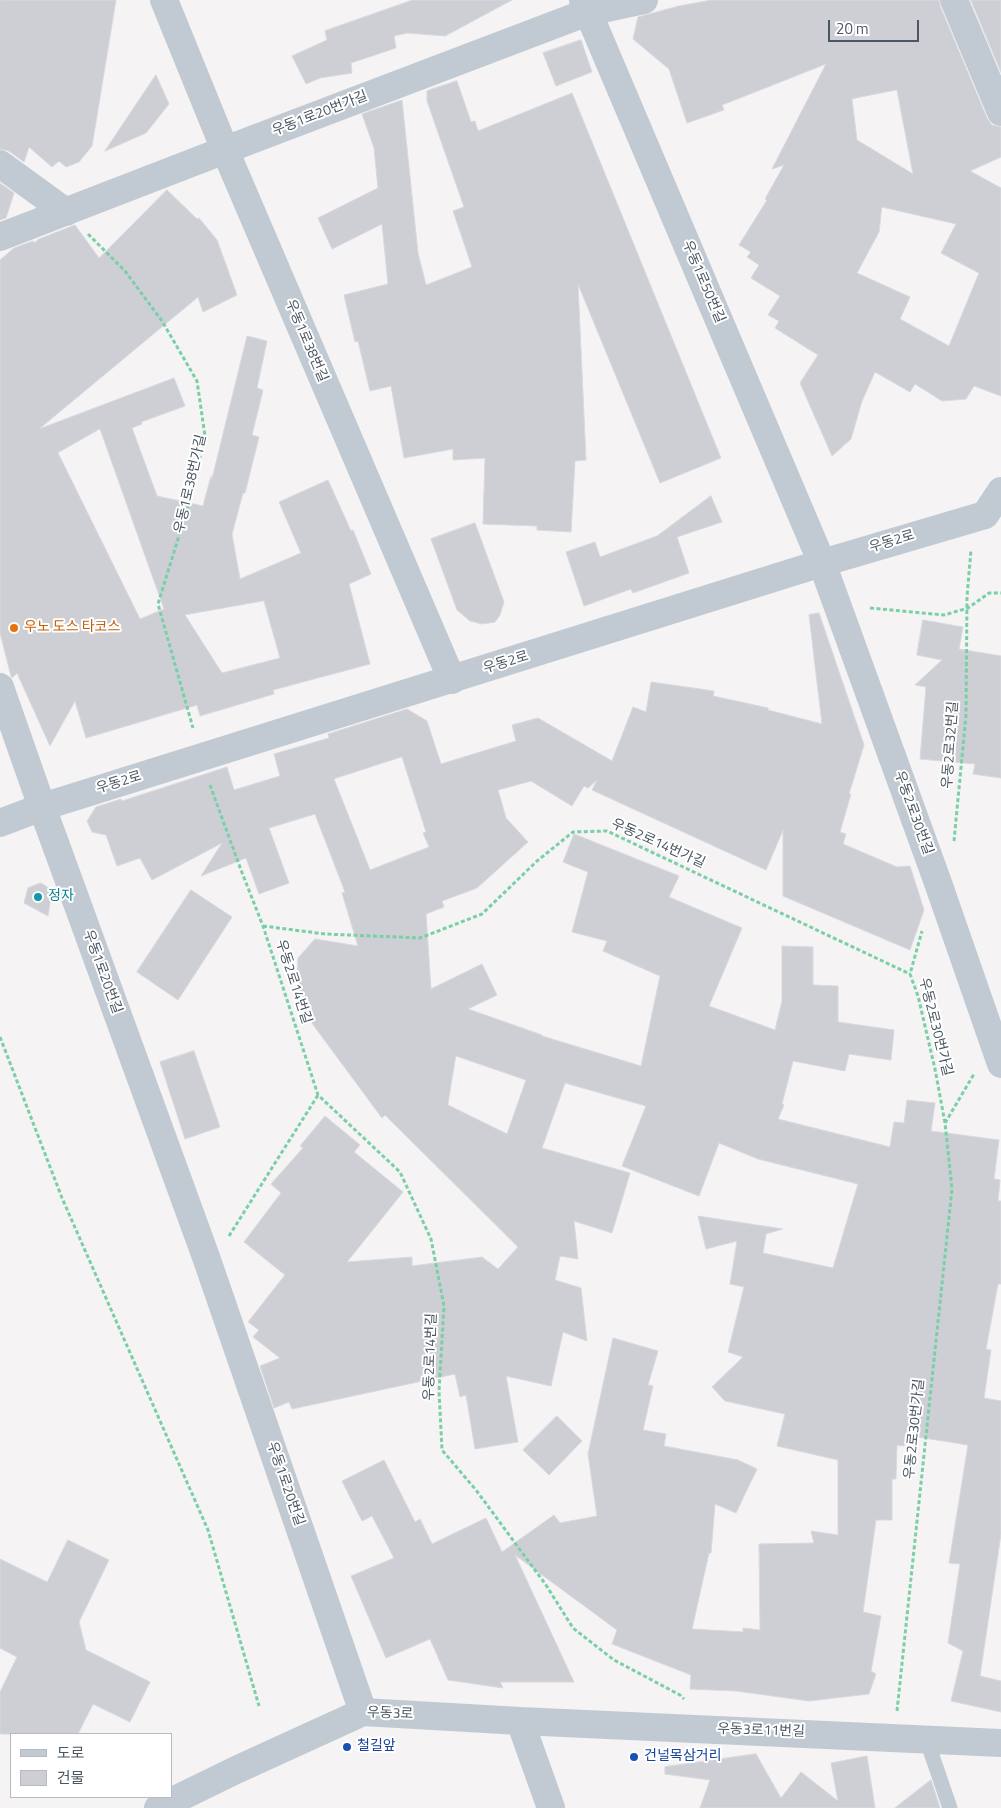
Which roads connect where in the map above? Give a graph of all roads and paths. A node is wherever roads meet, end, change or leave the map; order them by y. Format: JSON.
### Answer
{"nodes":[{"id":1,"x":164,"y":0,"type":"edge"},
{"id":2,"x":644,"y":0,"type":"edge"},
{"id":3,"x":954,"y":0,"type":"edge"},
{"id":4,"x":586,"y":6,"type":"edge"},
{"id":5,"x":1001,"y":112,"type":"edge"},
{"id":6,"x":224,"y":150,"type":"junction"},
{"id":7,"x":0,"y":164,"type":"edge"},
{"id":8,"x":66,"y":212,"type":"junction"},
{"id":9,"x":0,"y":238,"type":"edge"},
{"id":10,"x":1001,"y":491,"type":"edge"},
{"id":11,"x":985,"y":515,"type":"junction"},
{"id":12,"x":822,"y":563,"type":"junction"},
{"id":13,"x":1001,"y":593,"type":"edge"},
{"id":14,"x":837,"y":607,"type":"junction"},
{"id":15,"x":968,"y":608,"type":"junction"},
{"id":16,"x":452,"y":680,"type":"junction"},
{"id":17,"x":0,"y":687,"type":"edge"},
{"id":18,"x":202,"y":756,"type":"junction"},
{"id":19,"x":42,"y":808,"type":"junction"},
{"id":20,"x":0,"y":823,"type":"edge"},
{"id":21,"x":937,"y":880,"type":"junction"},
{"id":22,"x":263,"y":926,"type":"junction"},
{"id":23,"x":924,"y":927,"type":"dead end"},
{"id":24,"x":910,"y":974,"type":"junction"},
{"id":25,"x":0,"y":1037,"type":"edge"},
{"id":26,"x":997,"y":1052,"type":"edge"},
{"id":27,"x":318,"y":1095,"type":"junction"},
{"id":28,"x":945,"y":1123,"type":"junction"},
{"id":29,"x":206,"y":1257,"type":"junction"},
{"id":30,"x":259,"y":1706,"type":"dead end"},
{"id":31,"x":363,"y":1712,"type":"junction"},
{"id":32,"x":520,"y":1721,"type":"junction"},
{"id":33,"x":708,"y":1729,"type":"junction"},
{"id":34,"x":896,"y":1737,"type":"junction"},
{"id":35,"x":926,"y":1738,"type":"junction"},
{"id":36,"x":1001,"y":1743,"type":"edge"},
{"id":37,"x":158,"y":1808,"type":"edge"},
{"id":38,"x":551,"y":1808,"type":"edge"},
{"id":39,"x":950,"y":1808,"type":"edge"}],
"edges":[{"from":1,"to":6,"type":"street","name":"우동1로38번길"},
{"from":2,"to":4,"type":"street","name":"우동1로20번가길"},
{"from":3,"to":5,"type":"street"},
{"from":4,"to":6,"type":"street","name":"우동1로20번가길"},
{"from":4,"to":12,"type":"street","name":"우동1로50번길"},
{"from":6,"to":8,"type":"street","name":"우동1로20번가길"},
{"from":6,"to":16,"type":"street","name":"우동1로38번길"},
{"from":7,"to":8,"type":"street"},
{"from":8,"to":9,"type":"street","name":"우동1로20번가길"},
{"from":8,"to":18,"type":"path","name":"우동1로38번가길"},
{"from":10,"to":11,"type":"street"},
{"from":11,"to":12,"type":"street","name":"우동2로"},
{"from":11,"to":15,"type":"path","name":"우동2로32번길"},
{"from":12,"to":14,"type":"street","name":"우동2로30번길"},
{"from":12,"to":16,"type":"street","name":"우동2로"},
{"from":13,"to":15,"type":"path"},
{"from":14,"to":15,"type":"path"},
{"from":14,"to":21,"type":"street","name":"우동2로30번길"},
{"from":15,"to":21,"type":"path","name":"우동2로32번길"},
{"from":16,"to":18,"type":"street","name":"우동2로"},
{"from":17,"to":19,"type":"street","name":"우동1로20번길"},
{"from":18,"to":19,"type":"street","name":"우동2로"},
{"from":18,"to":22,"type":"path","name":"우동2로14번길"},
{"from":19,"to":20,"type":"street","name":"우동2로"},
{"from":19,"to":29,"type":"street","name":"우동1로20번길"},
{"from":21,"to":26,"type":"street","name":"우동2로30번길"},
{"from":22,"to":24,"type":"path","name":"우동2로14번가길"},
{"from":22,"to":27,"type":"path","name":"우동2로14번길"},
{"from":23,"to":24,"type":"path","name":"우동2로30번가길"},
{"from":24,"to":28,"type":"path","name":"우동2로30번가길"},
{"from":25,"to":30,"type":"path"},
{"from":26,"to":28,"type":"path","name":"우동2로30번가길"},
{"from":27,"to":29,"type":"path"},
{"from":27,"to":33,"type":"path","name":"우동2로14번길"},
{"from":28,"to":34,"type":"path","name":"우동2로30번가길"},
{"from":29,"to":31,"type":"street","name":"우동1로20번길"},
{"from":31,"to":32,"type":"street","name":"우동3로"},
{"from":31,"to":37,"type":"street","name":"우동3로"},
{"from":32,"to":33,"type":"street","name":"우동3로11번길"},
{"from":32,"to":38,"type":"street"},
{"from":33,"to":34,"type":"street","name":"우동3로11번길"},
{"from":34,"to":35,"type":"street","name":"우동3로11번길"},
{"from":35,"to":36,"type":"street","name":"우동3로11번길"},
{"from":35,"to":39,"type":"lane"}]}
